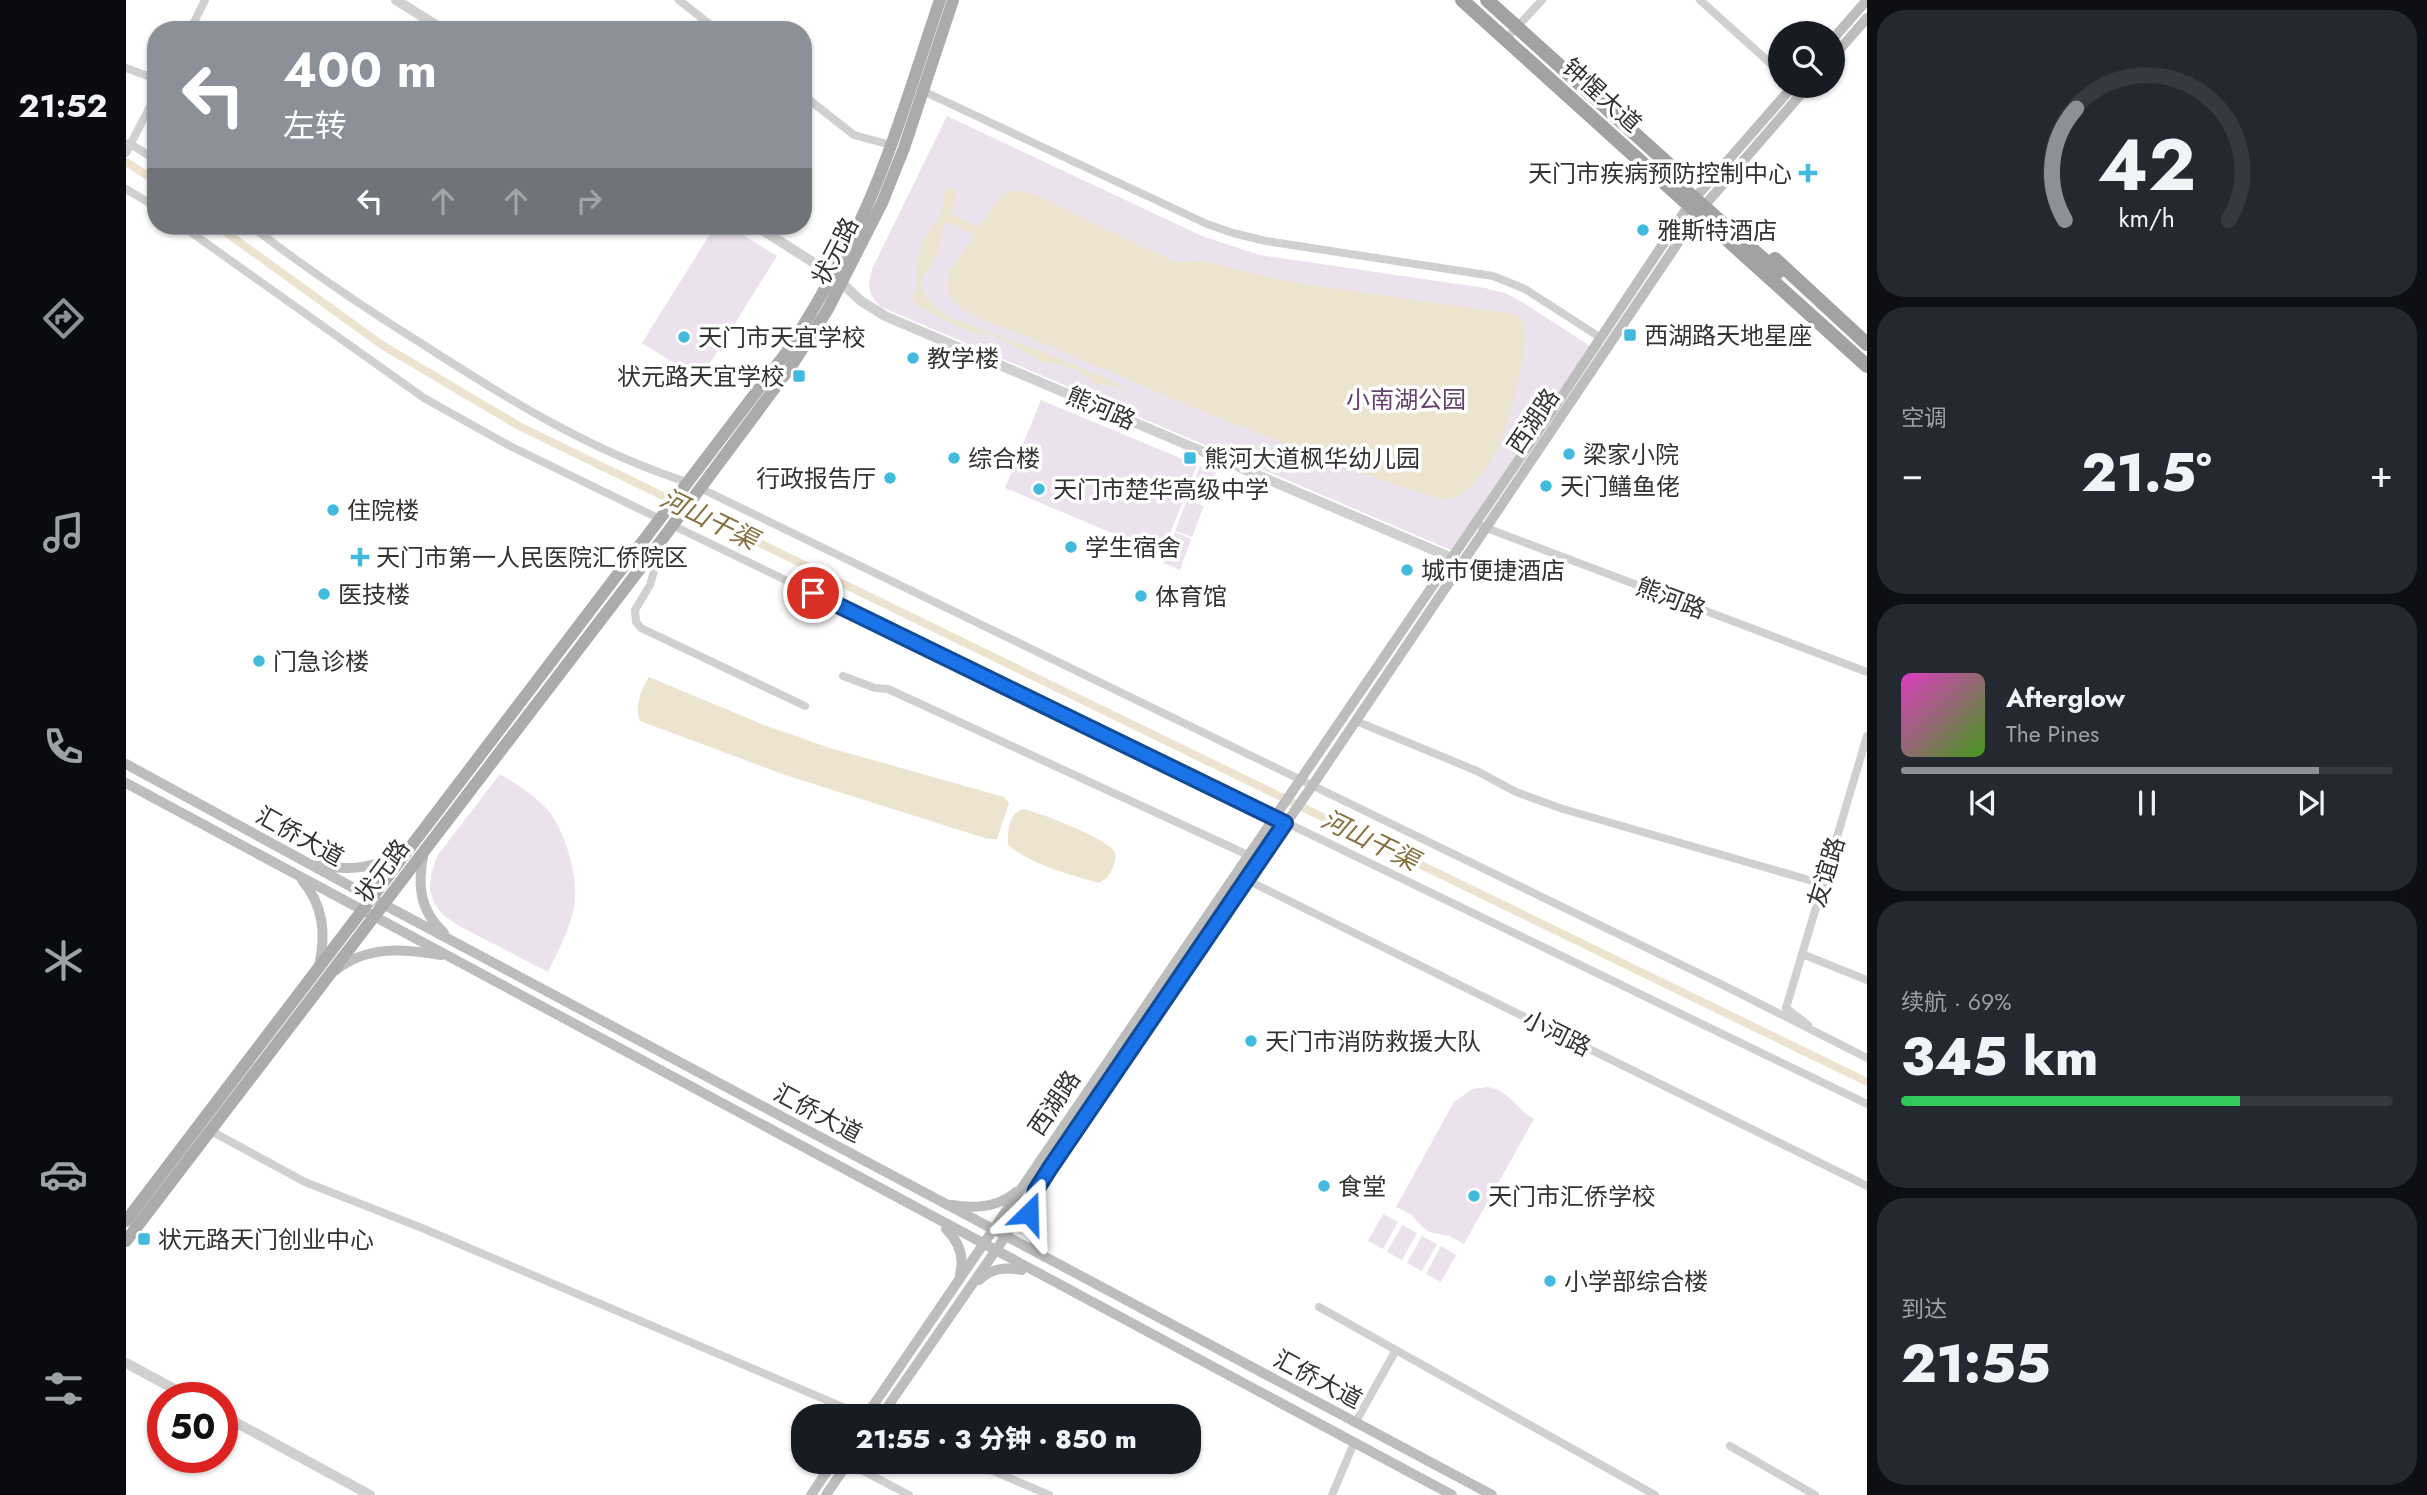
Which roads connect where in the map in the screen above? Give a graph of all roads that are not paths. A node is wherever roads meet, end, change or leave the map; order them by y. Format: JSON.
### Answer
{"nodes":[{"id":1,"x":205,"y":0,"type":"edge"},
{"id":2,"x":397,"y":0,"type":"edge"},
{"id":3,"x":680,"y":0,"type":"edge"},
{"id":4,"x":940,"y":0,"type":"edge"},
{"id":5,"x":953,"y":0,"type":"edge"},
{"id":6,"x":1452,"y":0,"type":"edge"},
{"id":7,"x":1462,"y":0,"type":"edge"},
{"id":8,"x":1474,"y":0,"type":"edge"},
{"id":9,"x":1487,"y":0,"type":"edge"},
{"id":10,"x":1542,"y":0,"type":"edge"},
{"id":11,"x":1700,"y":0,"type":"edge"},
{"id":12,"x":1867,"y":0,"type":"edge"},
{"id":13,"x":1867,"y":18,"type":"edge"},
{"id":14,"x":194,"y":21,"type":"edge"},
{"id":15,"x":430,"y":21,"type":"edge"},
{"id":16,"x":706,"y":21,"type":"edge"},
{"id":17,"x":1845,"y":25,"type":"edge"},
{"id":18,"x":1512,"y":33,"type":"junction"},
{"id":19,"x":1845,"y":43,"type":"edge"},
{"id":20,"x":1768,"y":61,"type":"edge"},
{"id":21,"x":126,"y":68,"type":"edge"},
{"id":22,"x":147,"y":76,"type":"edge"},
{"id":23,"x":923,"y":91,"type":"junction"},
{"id":24,"x":1782,"y":98,"type":"edge"},
{"id":25,"x":1796,"y":98,"type":"edge"},
{"id":26,"x":812,"y":102,"type":"edge"},
{"id":27,"x":147,"y":112,"type":"edge"},
{"id":28,"x":891,"y":145,"type":"junction"},
{"id":29,"x":128,"y":147,"type":"edge"},
{"id":30,"x":147,"y":156,"type":"edge"},
{"id":31,"x":126,"y":189,"type":"edge"},
{"id":32,"x":1692,"y":201,"type":"junction"},
{"id":33,"x":147,"y":202,"type":"edge"},
{"id":34,"x":1719,"y":226,"type":"junction"},
{"id":35,"x":195,"y":235,"type":"edge"},
{"id":36,"x":263,"y":235,"type":"edge"},
{"id":37,"x":770,"y":235,"type":"edge"},
{"id":38,"x":838,"y":279,"type":"junction"},
{"id":39,"x":1601,"y":338,"type":"junction"},
{"id":40,"x":1867,"y":344,"type":"edge"},
{"id":41,"x":1867,"y":354,"type":"edge"},
{"id":42,"x":1867,"y":366,"type":"edge"},
{"id":43,"x":1867,"y":379,"type":"edge"},
{"id":44,"x":685,"y":484,"type":"junction"},
{"id":45,"x":699,"y":490,"type":"junction"},
{"id":46,"x":661,"y":518,"type":"junction"},
{"id":47,"x":1475,"y":523,"type":"junction"},
{"id":48,"x":672,"y":525,"type":"junction"},
{"id":49,"x":1487,"y":528,"type":"junction"},
{"id":50,"x":652,"y":554,"type":"junction"},
{"id":51,"x":1458,"y":560,"type":"junction"},
{"id":52,"x":1867,"y":672,"type":"edge"},
{"id":53,"x":843,"y":676,"type":"dead end"},
{"id":54,"x":805,"y":706,"type":"dead end"},
{"id":55,"x":1356,"y":721,"type":"junction"},
{"id":56,"x":1867,"y":736,"type":"edge"},
{"id":57,"x":126,"y":764,"type":"edge"},
{"id":58,"x":126,"y":783,"type":"edge"},
{"id":59,"x":1305,"y":786,"type":"junction"},
{"id":60,"x":1275,"y":816,"type":"junction"},
{"id":61,"x":1287,"y":821,"type":"junction"},
{"id":62,"x":420,"y":845,"type":"junction"},
{"id":63,"x":1248,"y":855,"type":"junction"},
{"id":64,"x":305,"y":863,"type":"junction"},
{"id":65,"x":298,"y":875,"type":"junction"},
{"id":66,"x":1247,"y":880,"type":"junction"},
{"id":67,"x":1823,"y":884,"type":"junction"},
{"id":68,"x":373,"y":907,"type":"junction"},
{"id":69,"x":457,"y":944,"type":"junction"},
{"id":70,"x":1802,"y":954,"type":"junction"},
{"id":71,"x":451,"y":957,"type":"junction"},
{"id":72,"x":324,"y":973,"type":"junction"},
{"id":73,"x":1867,"y":981,"type":"edge"},
{"id":74,"x":1823,"y":1037,"type":"junction"},
{"id":75,"x":1867,"y":1058,"type":"edge"},
{"id":76,"x":1867,"y":1104,"type":"edge"},
{"id":77,"x":211,"y":1131,"type":"junction"},
{"id":78,"x":1026,"y":1183,"type":"junction"},
{"id":79,"x":1867,"y":1186,"type":"edge"},
{"id":80,"x":1036,"y":1190,"type":"junction"},
{"id":81,"x":942,"y":1203,"type":"junction"},
{"id":82,"x":933,"y":1218,"type":"junction"},
{"id":83,"x":126,"y":1221,"type":"edge"},
{"id":84,"x":993,"y":1231,"type":"junction"},
{"id":85,"x":1005,"y":1237,"type":"junction"},
{"id":86,"x":126,"y":1241,"type":"edge"},
{"id":87,"x":983,"y":1245,"type":"junction"},
{"id":88,"x":995,"y":1252,"type":"junction"},
{"id":89,"x":1047,"y":1259,"type":"junction"},
{"id":90,"x":1037,"y":1274,"type":"junction"},
{"id":91,"x":954,"y":1287,"type":"junction"},
{"id":92,"x":965,"y":1295,"type":"junction"},
{"id":93,"x":1319,"y":1307,"type":"dead end"},
{"id":94,"x":1396,"y":1350,"type":"junction"},
{"id":95,"x":126,"y":1363,"type":"edge"},
{"id":96,"x":161,"y":1382,"type":"edge"},
{"id":97,"x":837,"y":1404,"type":"edge"},
{"id":98,"x":873,"y":1404,"type":"edge"},
{"id":99,"x":889,"y":1404,"type":"edge"},
{"id":100,"x":1355,"y":1423,"type":"junction"},
{"id":101,"x":238,"y":1424,"type":"edge"},
{"id":102,"x":1354,"y":1443,"type":"junction"},
{"id":103,"x":1730,"y":1446,"type":"dead end"},
{"id":104,"x":825,"y":1474,"type":"edge"},
{"id":105,"x":841,"y":1474,"type":"edge"},
{"id":106,"x":871,"y":1474,"type":"edge"},
{"id":107,"x":1000,"y":1474,"type":"edge"},
{"id":108,"x":370,"y":1495,"type":"edge"},
{"id":109,"x":811,"y":1495,"type":"edge"},
{"id":110,"x":826,"y":1495,"type":"edge"},
{"id":111,"x":909,"y":1495,"type":"edge"},
{"id":112,"x":1049,"y":1495,"type":"edge"},
{"id":113,"x":1332,"y":1495,"type":"edge"},
{"id":114,"x":1451,"y":1495,"type":"edge"},
{"id":115,"x":1492,"y":1495,"type":"edge"},
{"id":116,"x":1655,"y":1495,"type":"edge"},
{"id":117,"x":1815,"y":1495,"type":"edge"}],
"edges":[{"from":1,"to":14,"type":"street"},
{"from":2,"to":15,"type":"street"},
{"from":3,"to":16,"type":"street"},
{"from":4,"to":28,"type":"main road","name":"状元路"},
{"from":5,"to":23,"type":"main road","name":"状元路"},
{"from":6,"to":32,"type":"highway"},
{"from":7,"to":18,"type":"highway","name":"钟惺大道"},
{"from":8,"to":18,"type":"highway","name":"钟惺大道"},
{"from":9,"to":18,"type":"highway"},
{"from":10,"to":18,"type":"street"},
{"from":11,"to":20,"type":"street"},
{"from":12,"to":17,"type":"main road"},
{"from":13,"to":19,"type":"main road"},
{"from":18,"to":32,"type":"highway","name":"钟惺大道"},
{"from":21,"to":22,"type":"street"},
{"from":23,"to":38,"type":"main road","name":"状元路"},
{"from":23,"to":39,"type":"street"},
{"from":24,"to":32,"type":"main road","name":"西湖路"},
{"from":25,"to":32,"type":"main road","name":"西湖路"},
{"from":26,"to":28,"type":"street"},
{"from":27,"to":29,"type":"street"},
{"from":28,"to":38,"type":"main road","name":"状元路"},
{"from":29,"to":30,"type":"street"},
{"from":31,"to":33,"type":"street"},
{"from":32,"to":34,"type":"highway","name":"钟惺大道"},
{"from":32,"to":39,"type":"main road","name":"西湖路"},
{"from":32,"to":49,"type":"main road","name":"西湖路"},
{"from":34,"to":40,"type":"highway"},
{"from":34,"to":41,"type":"highway","name":"钟惺大道"},
{"from":34,"to":42,"type":"highway","name":"钟惺大道"},
{"from":34,"to":43,"type":"highway"},
{"from":35,"to":46,"type":"street"},
{"from":36,"to":44,"type":"street"},
{"from":37,"to":38,"type":"street","name":"熊河路"},
{"from":38,"to":44,"type":"main road","name":"状元路"},
{"from":38,"to":45,"type":"main road","name":"状元路"},
{"from":38,"to":51,"type":"street","name":"熊河路"},
{"from":39,"to":47,"type":"main road","name":"西湖路"},
{"from":44,"to":46,"type":"main road","name":"状元路"},
{"from":45,"to":48,"type":"main road","name":"状元路"},
{"from":45,"to":59,"type":"street"},
{"from":46,"to":62,"type":"main road","name":"状元路"},
{"from":47,"to":49,"type":"street","name":"熊河路"},
{"from":47,"to":51,"type":"main road","name":"西湖路"},
{"from":48,"to":50,"type":"main road","name":"状元路"},
{"from":48,"to":60,"type":"street"},
{"from":49,"to":51,"type":"main road","name":"西湖路"},
{"from":49,"to":52,"type":"street","name":"熊河路"},
{"from":50,"to":54,"type":"street"},
{"from":50,"to":62,"type":"main road","name":"状元路"},
{"from":51,"to":55,"type":"main road","name":"西湖路"},
{"from":51,"to":59,"type":"main road","name":"西湖路"},
{"from":53,"to":63,"type":"street"},
{"from":55,"to":59,"type":"main road","name":"西湖路"},
{"from":55,"to":67,"type":"street"},
{"from":56,"to":67,"type":"street","name":"友谊路"},
{"from":57,"to":64,"type":"main road","name":"汇侨大道"},
{"from":58,"to":65,"type":"main road","name":"汇侨大道"},
{"from":59,"to":60,"type":"main road","name":"西湖路"},
{"from":59,"to":61,"type":"main road","name":"西湖路"},
{"from":59,"to":74,"type":"street"},
{"from":60,"to":61,"type":"street"},
{"from":60,"to":63,"type":"main road","name":"西湖路"},
{"from":61,"to":66,"type":"main road","name":"西湖路"},
{"from":61,"to":76,"type":"street"},
{"from":62,"to":64,"type":"main road"},
{"from":62,"to":68,"type":"main road","name":"状元路"},
{"from":62,"to":69,"type":"main road"},
{"from":63,"to":78,"type":"main road","name":"西湖路"},
{"from":64,"to":65,"type":"main road"},
{"from":64,"to":68,"type":"main road","name":"汇侨大道"},
{"from":65,"to":68,"type":"main road","name":"汇侨大道"},
{"from":65,"to":72,"type":"main road"},
{"from":66,"to":79,"type":"street","name":"小河路"},
{"from":66,"to":80,"type":"main road","name":"西湖路"},
{"from":67,"to":70,"type":"street","name":"友谊路"},
{"from":68,"to":69,"type":"main road","name":"汇侨大道"},
{"from":68,"to":71,"type":"main road","name":"汇侨大道"},
{"from":68,"to":72,"type":"main road","name":"状元路"},
{"from":69,"to":81,"type":"main road","name":"汇侨大道"},
{"from":70,"to":73,"type":"street"},
{"from":70,"to":74,"type":"street","name":"友谊路"},
{"from":71,"to":72,"type":"main road"},
{"from":71,"to":82,"type":"main road","name":"汇侨大道"},
{"from":72,"to":77,"type":"main road","name":"状元路"},
{"from":72,"to":83,"type":"main road","name":"状元路"},
{"from":74,"to":75,"type":"street"},
{"from":77,"to":86,"type":"main road","name":"状元路"},
{"from":77,"to":97,"type":"street"},
{"from":78,"to":81,"type":"main road"},
{"from":78,"to":84,"type":"main road","name":"西湖路"},
{"from":80,"to":85,"type":"main road","name":"西湖路"},
{"from":80,"to":89,"type":"main road"},
{"from":81,"to":84,"type":"main road","name":"汇侨大道"},
{"from":82,"to":87,"type":"main road","name":"汇侨大道"},
{"from":82,"to":91,"type":"main road"},
{"from":84,"to":85,"type":"main road","name":"汇侨大道"},
{"from":84,"to":87,"type":"main road","name":"西湖路"},
{"from":85,"to":88,"type":"main road","name":"西湖路"},
{"from":85,"to":89,"type":"main road","name":"汇侨大道"},
{"from":87,"to":88,"type":"main road","name":"汇侨大道"},
{"from":87,"to":91,"type":"main road","name":"西湖路"},
{"from":88,"to":90,"type":"main road","name":"汇侨大道"},
{"from":88,"to":92,"type":"main road","name":"西湖路"},
{"from":89,"to":100,"type":"main road","name":"汇侨大道"},
{"from":90,"to":92,"type":"main road"},
{"from":90,"to":102,"type":"main road","name":"汇侨大道"},
{"from":91,"to":98,"type":"main road","name":"西湖路"},
{"from":92,"to":99,"type":"main road","name":"西湖路"},
{"from":93,"to":94,"type":"street"},
{"from":94,"to":100,"type":"street"},
{"from":94,"to":116,"type":"street"},
{"from":95,"to":96,"type":"street"},
{"from":100,"to":115,"type":"main road","name":"汇侨大道"},
{"from":101,"to":108,"type":"street"},
{"from":102,"to":113,"type":"street"},
{"from":102,"to":114,"type":"main road","name":"汇侨大道"},
{"from":103,"to":117,"type":"street"},
{"from":104,"to":109,"type":"main road"},
{"from":105,"to":110,"type":"main road"},
{"from":106,"to":111,"type":"street"},
{"from":107,"to":112,"type":"street"}]}
